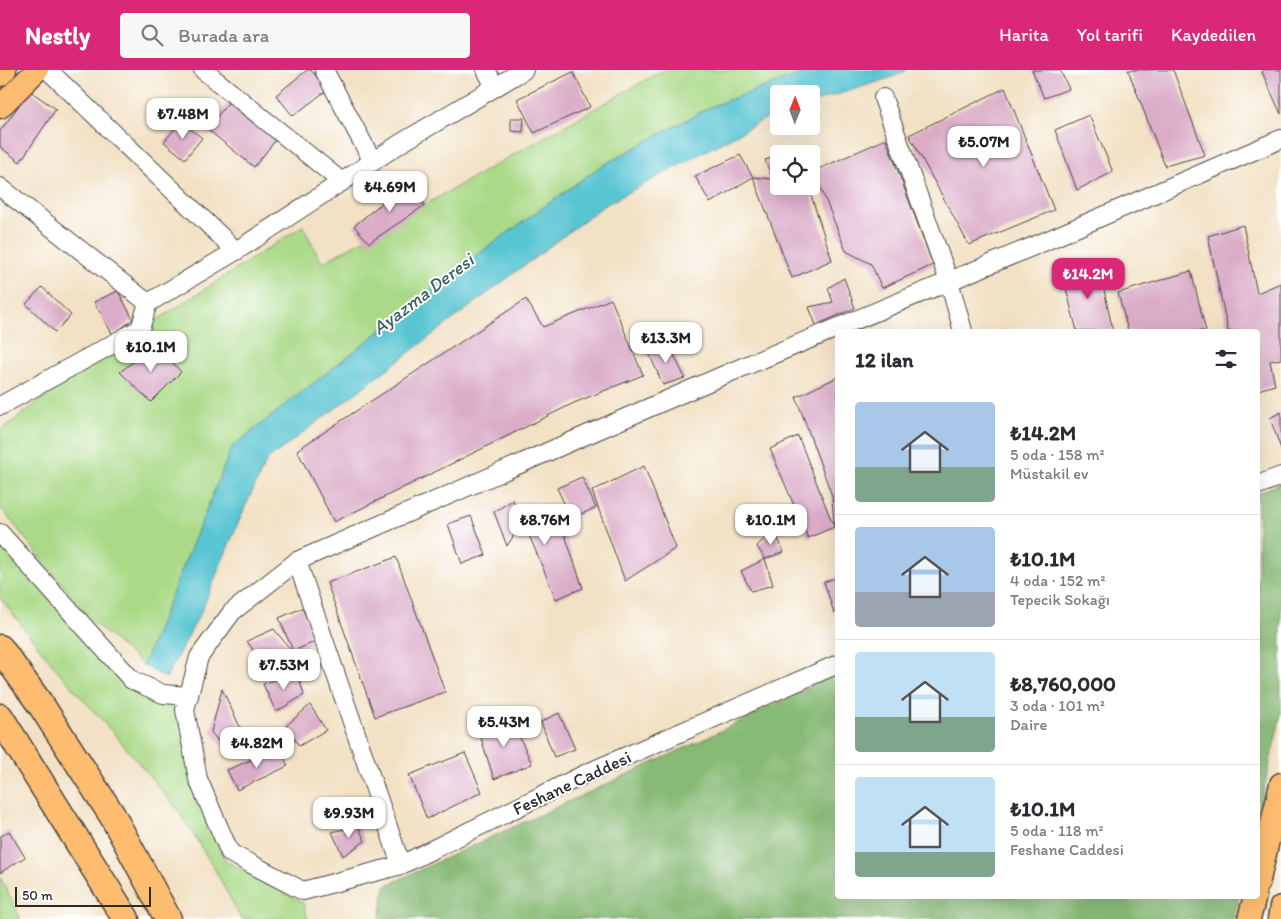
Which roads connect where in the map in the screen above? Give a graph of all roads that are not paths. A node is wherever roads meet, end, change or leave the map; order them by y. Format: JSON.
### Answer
{"nodes":[{"id":1,"x":5,"y":70,"type":"edge"},
{"id":2,"x":37,"y":70,"type":"edge"},
{"id":3,"x":48,"y":70,"type":"edge"},
{"id":4,"x":203,"y":70,"type":"edge"},
{"id":5,"x":324,"y":70,"type":"edge"},
{"id":6,"x":486,"y":70,"type":"edge"},
{"id":7,"x":524,"y":70,"type":"edge"},
{"id":8,"x":0,"y":75,"type":"edge"},
{"id":9,"x":495,"y":87,"type":"junction"},
{"id":10,"x":883,"y":98,"type":"dead end"},
{"id":11,"x":0,"y":107,"type":"edge"},
{"id":12,"x":1281,"y":139,"type":"edge"},
{"id":13,"x":372,"y":162,"type":"junction"},
{"id":14,"x":342,"y":182,"type":"junction"},
{"id":15,"x":0,"y":187,"type":"edge"},
{"id":16,"x":236,"y":251,"type":"junction"},
{"id":17,"x":949,"y":281,"type":"junction"},
{"id":18,"x":148,"y":303,"type":"junction"},
{"id":19,"x":962,"y":329,"type":"edge"},
{"id":20,"x":0,"y":406,"type":"edge"},
{"id":21,"x":1281,"y":476,"type":"edge"},
{"id":22,"x":1260,"y":484,"type":"edge"},
{"id":23,"x":0,"y":533,"type":"edge"},
{"id":24,"x":297,"y":561,"type":"junction"},
{"id":25,"x":0,"y":648,"type":"edge"},
{"id":26,"x":835,"y":665,"type":"edge"},
{"id":27,"x":188,"y":696,"type":"junction"},
{"id":28,"x":0,"y":717,"type":"edge"},
{"id":29,"x":1281,"y":784,"type":"edge"},
{"id":30,"x":401,"y":865,"type":"junction"},
{"id":31,"x":1260,"y":875,"type":"edge"},
{"id":32,"x":1253,"y":899,"type":"edge"},
{"id":33,"x":1281,"y":907,"type":"edge"},
{"id":34,"x":126,"y":919,"type":"edge"},
{"id":35,"x":168,"y":919,"type":"edge"},
{"id":36,"x":1249,"y":919,"type":"edge"},
{"id":37,"x":1278,"y":919,"type":"edge"}],
"edges":[{"from":1,"to":8,"type":"main road"},
{"from":2,"to":11,"type":"main road"},
{"from":3,"to":16,"type":"street"},
{"from":4,"to":14,"type":"street"},
{"from":5,"to":13,"type":"street"},
{"from":6,"to":9,"type":"street"},
{"from":7,"to":9,"type":"street"},
{"from":9,"to":13,"type":"street"},
{"from":10,"to":17,"type":"street"},
{"from":12,"to":17,"type":"street"},
{"from":13,"to":14,"type":"street"},
{"from":14,"to":16,"type":"street"},
{"from":15,"to":18,"type":"street"},
{"from":16,"to":18,"type":"street"},
{"from":17,"to":19,"type":"street"},
{"from":17,"to":24,"type":"street"},
{"from":18,"to":20,"type":"street"},
{"from":21,"to":22,"type":"street"},
{"from":23,"to":27,"type":"street"},
{"from":24,"to":27,"type":"street"},
{"from":24,"to":30,"type":"street"},
{"from":25,"to":35,"type":"highway"},
{"from":26,"to":30,"type":"street","name":"Feshane Caddesi"},
{"from":27,"to":30,"type":"street","name":"Feshane Caddesi"},
{"from":28,"to":34,"type":"highway"},
{"from":29,"to":31,"type":"main road"},
{"from":32,"to":36,"type":"main road"},
{"from":33,"to":37,"type":"main road"}]}
